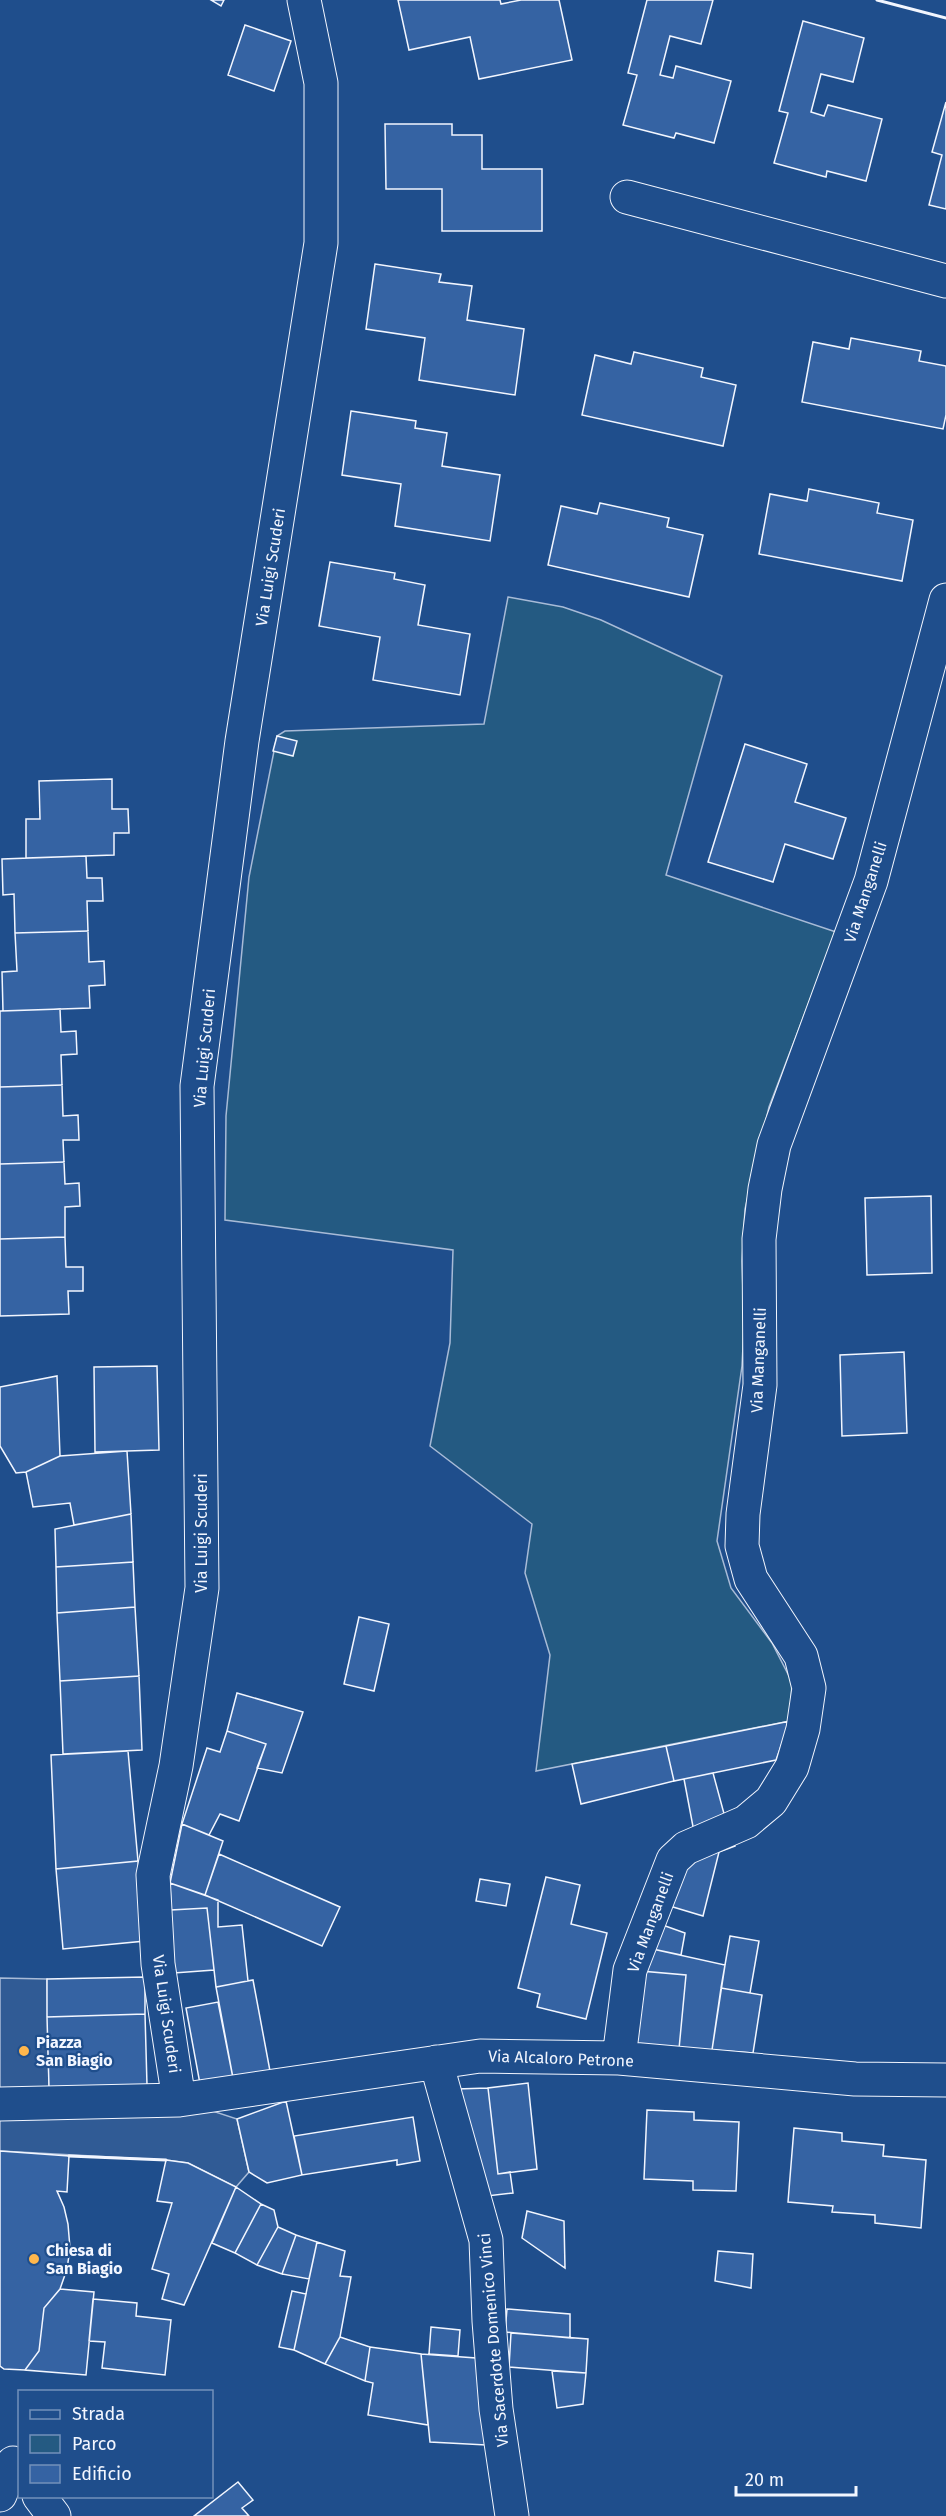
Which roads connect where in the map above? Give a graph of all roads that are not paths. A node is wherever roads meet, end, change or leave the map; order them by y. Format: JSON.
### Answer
{"nodes":[{"id":1,"x":304,"y":0,"type":"edge"},
{"id":2,"x":627,"y":197,"type":"dead end"},
{"id":3,"x":946,"y":281,"type":"edge"},
{"id":4,"x":946,"y":600,"type":"edge"},
{"id":5,"x":619,"y":2058,"type":"junction"},
{"id":6,"x":436,"y":2062,"type":"junction"},
{"id":7,"x":946,"y":2080,"type":"edge"},
{"id":8,"x":179,"y":2100,"type":"junction"},
{"id":9,"x":0,"y":2104,"type":"edge"},
{"id":10,"x":11,"y":2460,"type":"edge"},
{"id":11,"x":0,"y":2494,"type":"edge"},
{"id":12,"x":40,"y":2498,"type":"edge"},
{"id":13,"x":54,"y":2516,"type":"edge"},
{"id":14,"x":512,"y":2516,"type":"edge"}],
"edges":[{"from":1,"to":8,"type":"street","name":"Via Luigi Scuderi"},
{"from":2,"to":3,"type":"street"},
{"from":4,"to":5,"type":"street","name":"Via Manganelli"},
{"from":5,"to":6,"type":"street","name":"Via Alcaloro Petrone"},
{"from":5,"to":7,"type":"street","name":"Via Alcaloro Petrone"},
{"from":6,"to":8,"type":"street","name":"Via Alcaloro Petrone"},
{"from":6,"to":14,"type":"street","name":"Via Sacerdote Domenico Vinci"},
{"from":8,"to":9,"type":"street","name":"Via Alcaloro Petrone"},
{"from":10,"to":11,"type":"street"},
{"from":12,"to":13,"type":"street"}]}
